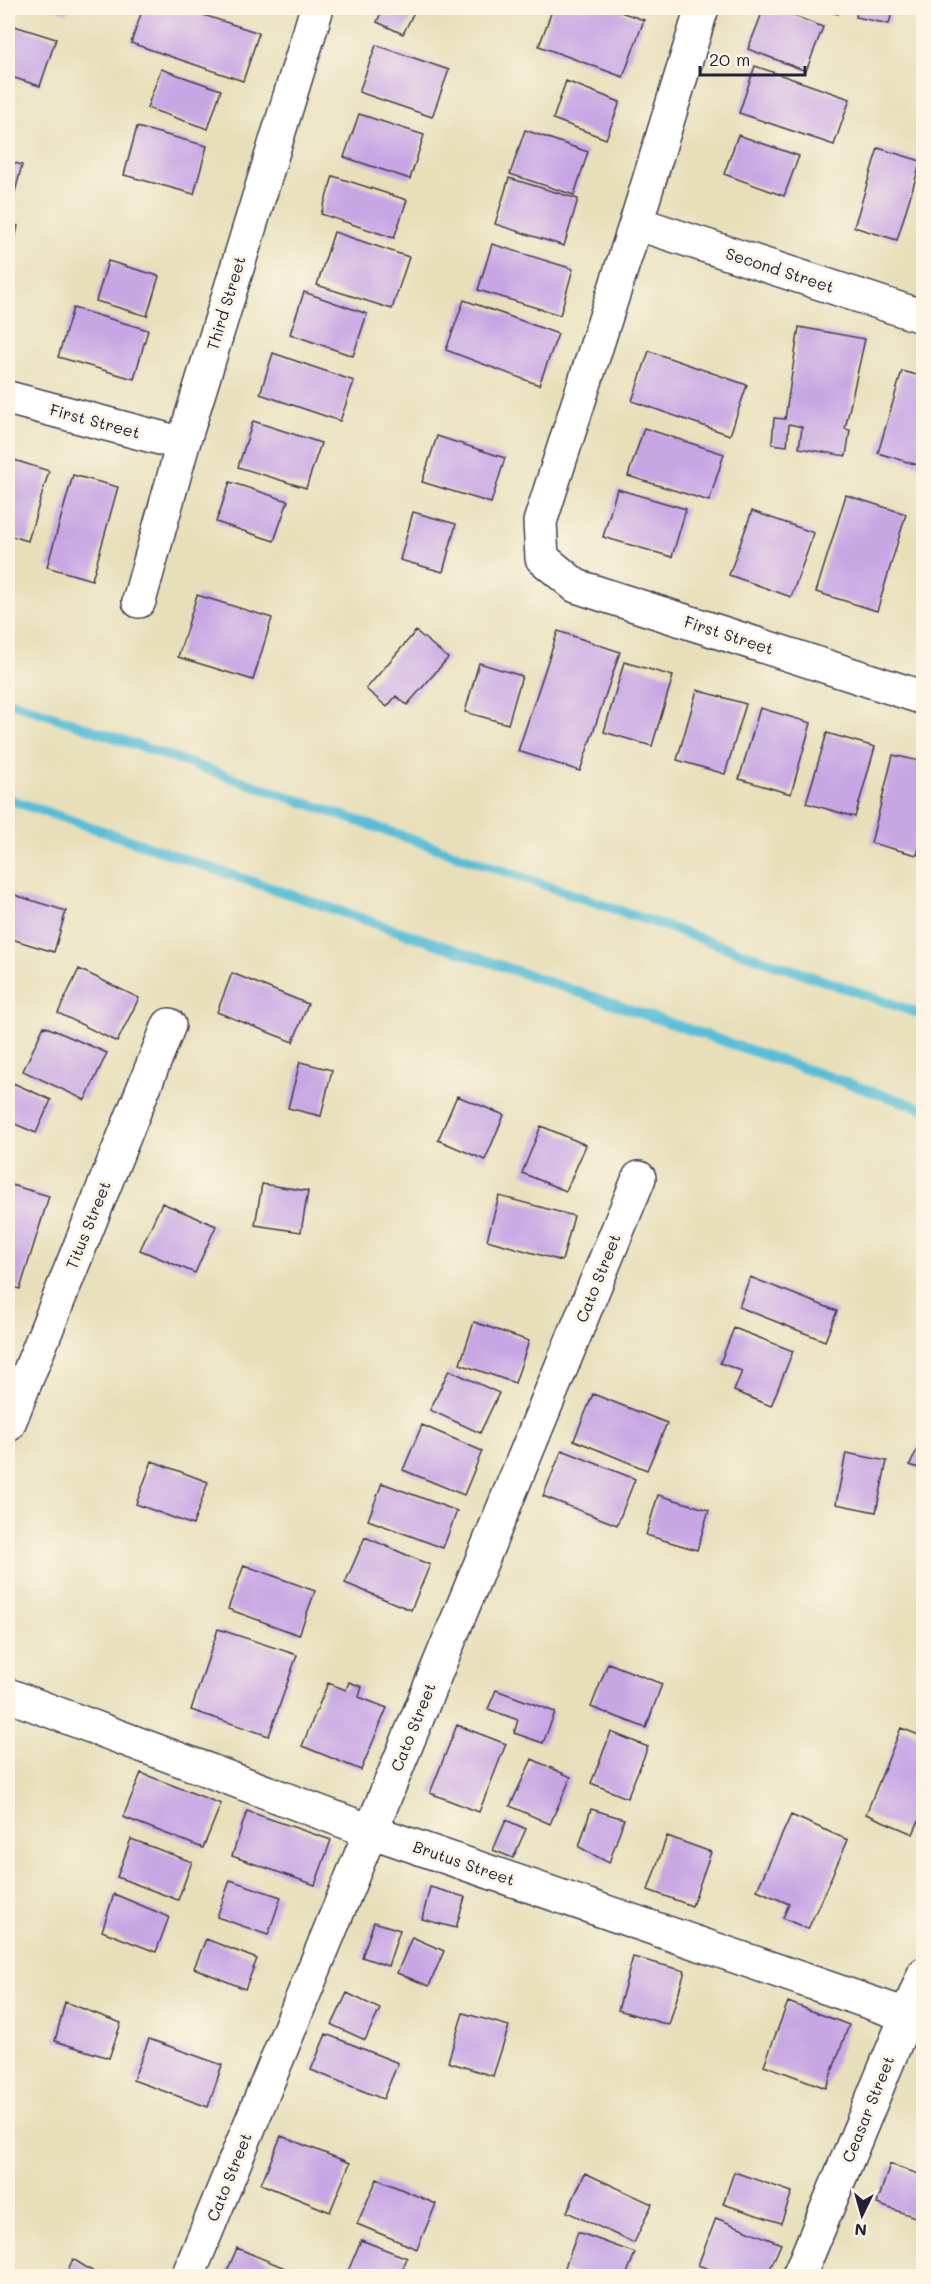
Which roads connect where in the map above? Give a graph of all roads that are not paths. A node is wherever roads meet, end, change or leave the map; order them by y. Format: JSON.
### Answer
{"nodes":[{"id":1,"x":317,"y":8,"type":"edge"},
{"id":2,"x":702,"y":8,"type":"edge"},
{"id":3,"x":636,"y":223,"type":"junction"},
{"id":4,"x":924,"y":317,"type":"edge"},
{"id":5,"x":8,"y":398,"type":"edge"},
{"id":6,"x":183,"y":444,"type":"junction"},
{"id":7,"x":139,"y":601,"type":"dead end"},
{"id":8,"x":924,"y":698,"type":"edge"},
{"id":9,"x":169,"y":1025,"type":"dead end"},
{"id":10,"x":639,"y":1178,"type":"dead end"},
{"id":11,"x":8,"y":1425,"type":"edge"},
{"id":12,"x":8,"y":1695,"type":"edge"},
{"id":13,"x":370,"y":1831,"type":"junction"},
{"id":14,"x":924,"y":1974,"type":"edge"},
{"id":15,"x":915,"y":2018,"type":"edge"},
{"id":16,"x":188,"y":2277,"type":"edge"},
{"id":17,"x":799,"y":2277,"type":"edge"}],
"edges":[{"from":1,"to":6,"type":"street","name":"Third Street"},
{"from":2,"to":3,"type":"street"},
{"from":3,"to":4,"type":"street","name":"Second Street"},
{"from":3,"to":8,"type":"street","name":"First Street"},
{"from":5,"to":6,"type":"street","name":"First Street"},
{"from":6,"to":7,"type":"street","name":"Third Street"},
{"from":9,"to":11,"type":"street","name":"Titus Street"},
{"from":10,"to":13,"type":"street","name":"Cato Street"},
{"from":12,"to":13,"type":"street","name":"Brutus Street"},
{"from":13,"to":15,"type":"street","name":"Brutus Street"},
{"from":13,"to":16,"type":"street","name":"Cato Street"},
{"from":14,"to":15,"type":"street","name":"Ceasar Street"},
{"from":15,"to":17,"type":"street","name":"Ceasar Street"}]}
